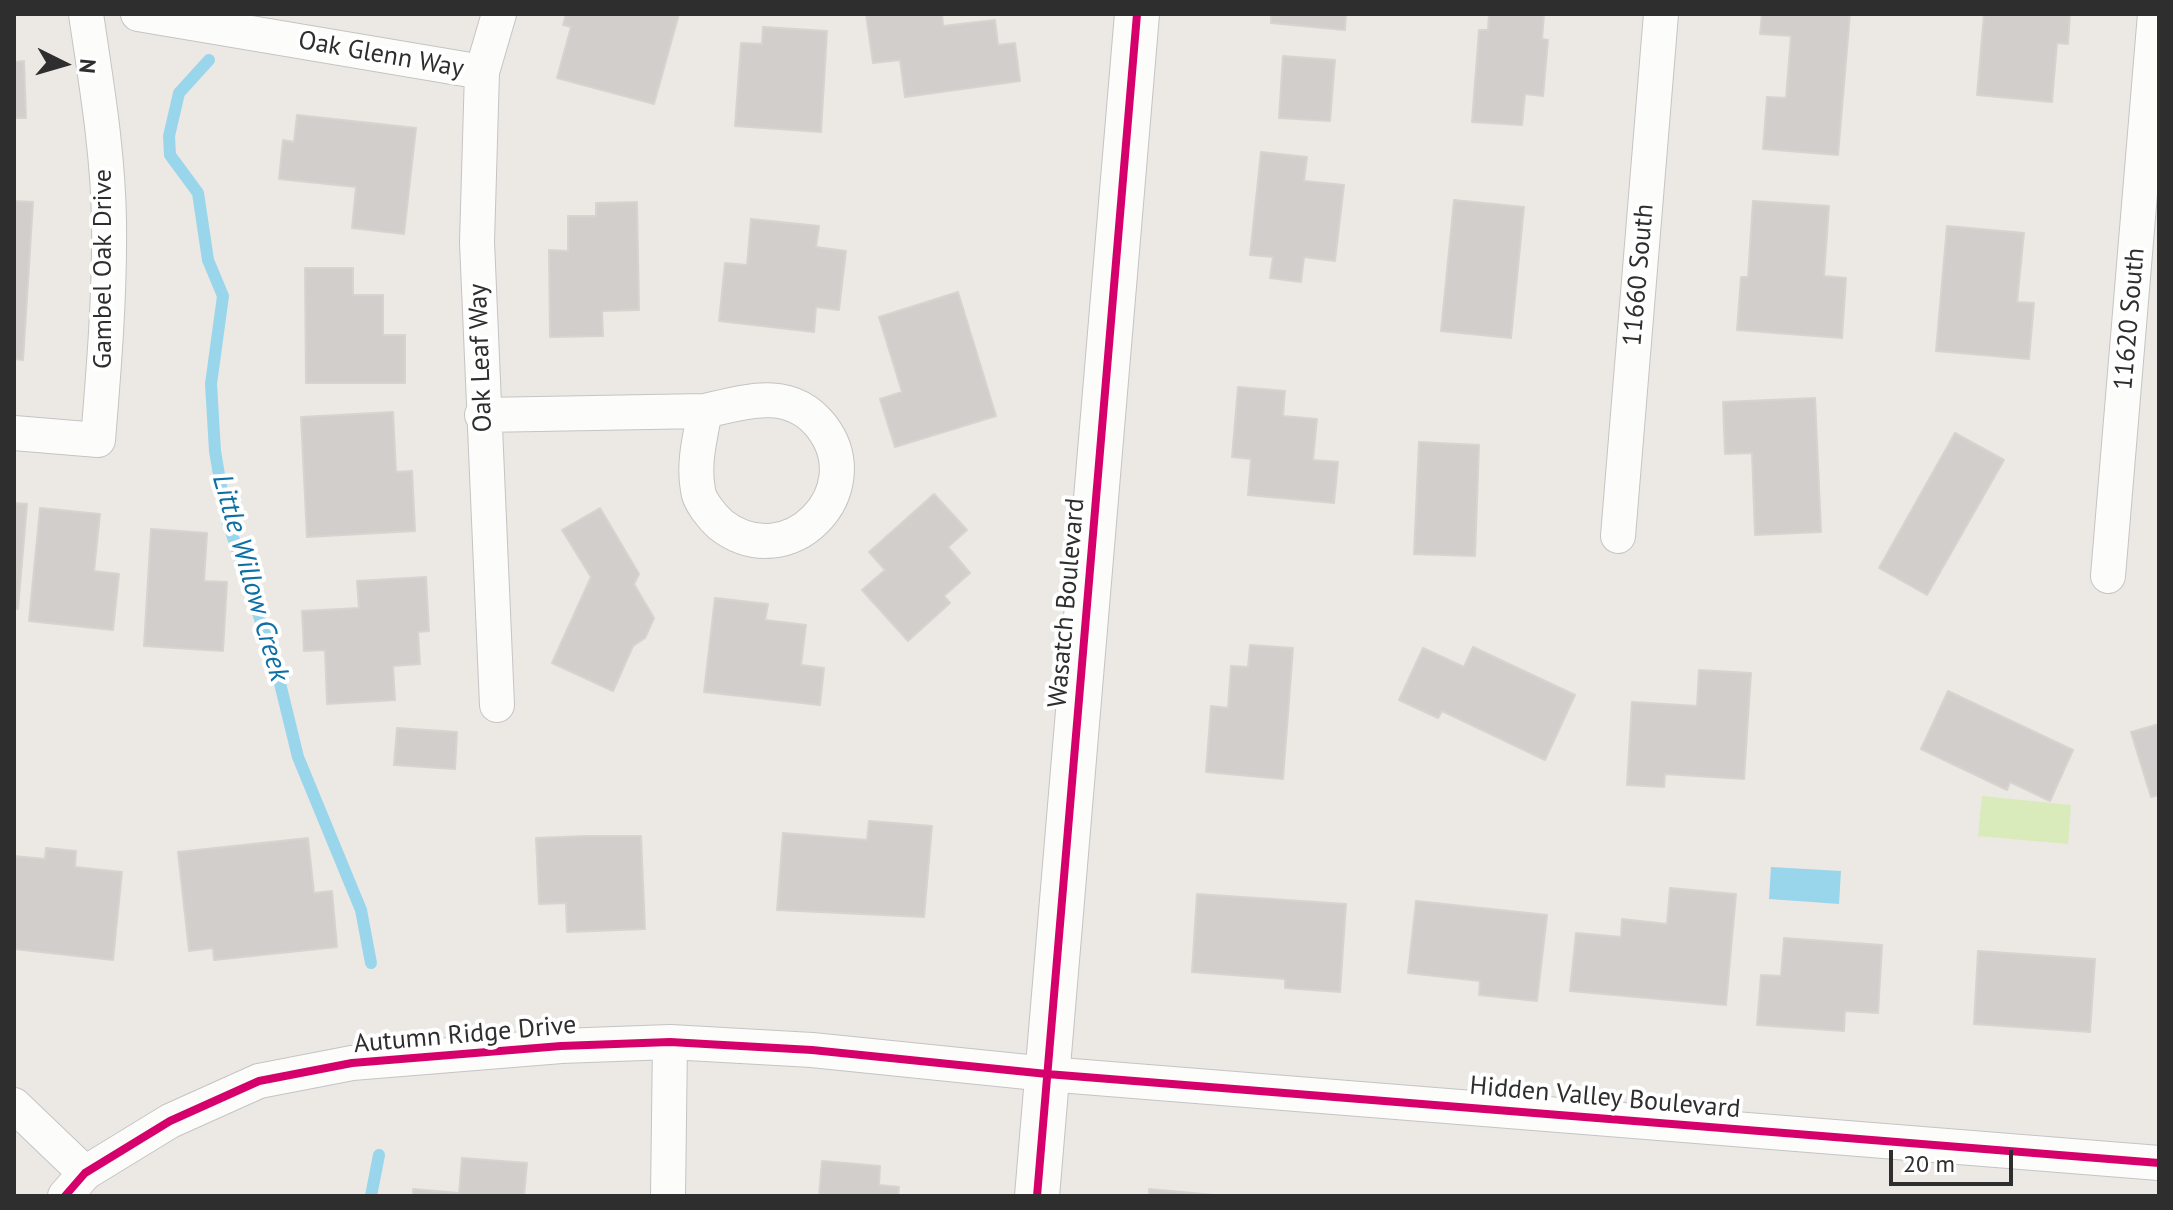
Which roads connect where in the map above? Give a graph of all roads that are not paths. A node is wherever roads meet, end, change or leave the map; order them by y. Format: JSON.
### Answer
{"nodes":[{"id":1,"x":86,"y":14,"type":"edge"},
{"id":2,"x":138,"y":14,"type":"edge"},
{"id":3,"x":499,"y":14,"type":"edge"},
{"id":4,"x":1137,"y":14,"type":"edge"},
{"id":5,"x":1661,"y":14,"type":"edge"},
{"id":6,"x":2155,"y":14,"type":"edge"},
{"id":7,"x":482,"y":72,"type":"junction"},
{"id":8,"x":705,"y":411,"type":"junction"},
{"id":9,"x":482,"y":415,"type":"junction"},
{"id":10,"x":14,"y":433,"type":"edge"},
{"id":11,"x":1618,"y":536,"type":"dead end"},
{"id":12,"x":2108,"y":576,"type":"dead end"},
{"id":13,"x":497,"y":705,"type":"dead end"},
{"id":14,"x":670,"y":1042,"type":"junction"},
{"id":15,"x":1047,"y":1074,"type":"junction"},
{"id":16,"x":14,"y":1105,"type":"edge"},
{"id":17,"x":2159,"y":1163,"type":"edge"},
{"id":18,"x":75,"y":1184,"type":"edge"},
{"id":19,"x":668,"y":1196,"type":"edge"},
{"id":20,"x":1037,"y":1196,"type":"edge"}],
"edges":[{"from":1,"to":10,"type":"street","name":"Gambel Oak Drive"},
{"from":2,"to":7,"type":"street","name":"Oak Glenn Way"},
{"from":3,"to":7,"type":"street","name":"Oak Leaf Way"},
{"from":4,"to":15,"type":"main road","name":"Wasatch Boulevard"},
{"from":5,"to":11,"type":"street","name":"11660 South"},
{"from":6,"to":12,"type":"street","name":"11620 South"},
{"from":7,"to":9,"type":"street","name":"Oak Leaf Way"},
{"from":8,"to":8,"type":"street"},
{"from":8,"to":9,"type":"street"},
{"from":9,"to":13,"type":"street","name":"Oak Leaf Way"},
{"from":14,"to":15,"type":"street","name":"Autumn Ridge Drive"},
{"from":14,"to":18,"type":"street","name":"Autumn Ridge Drive"},
{"from":14,"to":19,"type":"street"},
{"from":15,"to":17,"type":"street","name":"Hidden Valley Boulevard"},
{"from":15,"to":20,"type":"main road","name":"Wasatch Boulevard"},
{"from":16,"to":18,"type":"street"}]}
